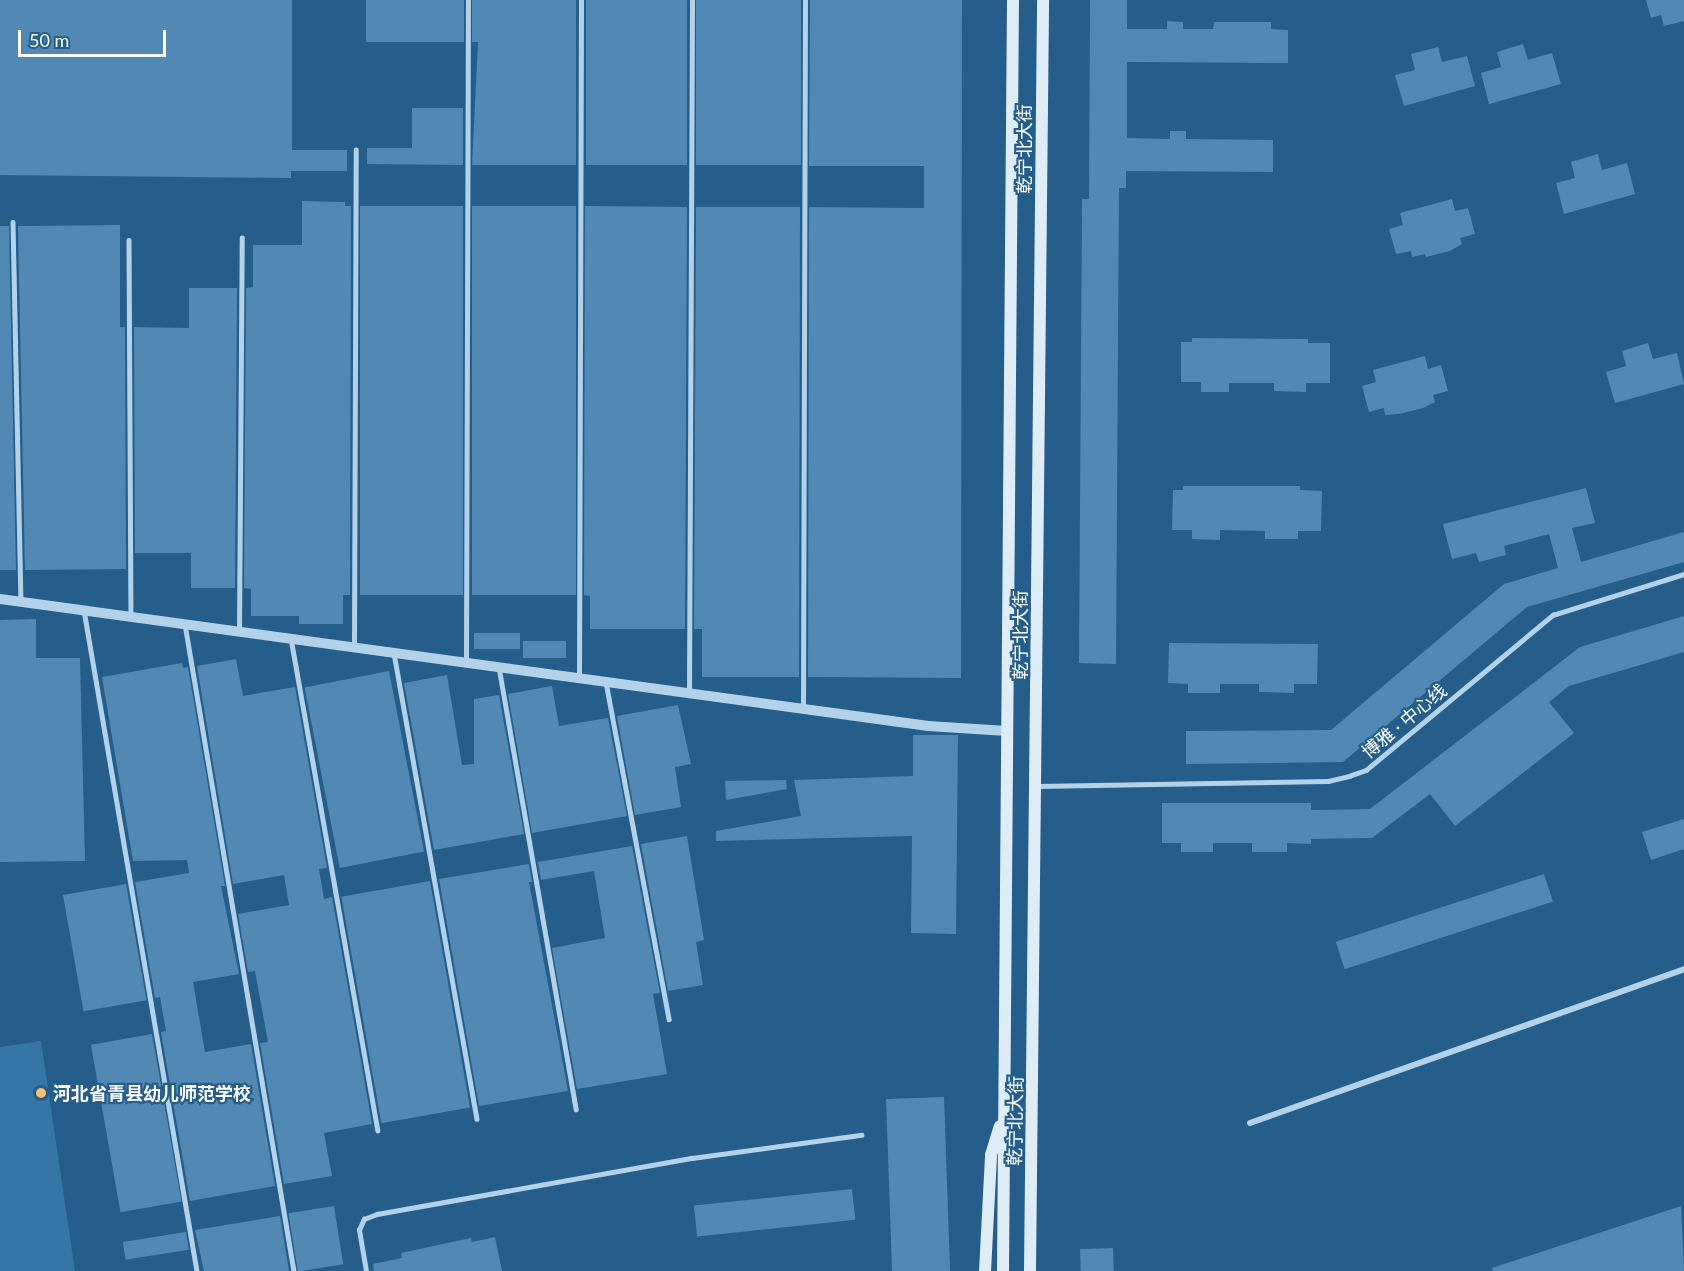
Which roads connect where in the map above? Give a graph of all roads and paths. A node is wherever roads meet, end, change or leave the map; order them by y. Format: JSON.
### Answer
{"nodes":[{"id":1,"x":468,"y":0,"type":"edge"},
{"id":2,"x":581,"y":0,"type":"edge"},
{"id":3,"x":692,"y":0,"type":"edge"},
{"id":4,"x":805,"y":0,"type":"edge"},
{"id":5,"x":1013,"y":0,"type":"edge"},
{"id":6,"x":1043,"y":0,"type":"edge"},
{"id":7,"x":356,"y":150,"type":"dead end"},
{"id":8,"x":13,"y":222,"type":"dead end"},
{"id":9,"x":242,"y":238,"type":"dead end"},
{"id":10,"x":129,"y":240,"type":"dead end"},
{"id":11,"x":1684,"y":574,"type":"edge"},
{"id":12,"x":0,"y":599,"type":"edge"},
{"id":13,"x":21,"y":602,"type":"junction"},
{"id":14,"x":84,"y":610,"type":"junction"},
{"id":15,"x":132,"y":617,"type":"junction"},
{"id":16,"x":185,"y":624,"type":"junction"},
{"id":17,"x":239,"y":632,"type":"junction"},
{"id":18,"x":291,"y":638,"type":"junction"},
{"id":19,"x":354,"y":647,"type":"junction"},
{"id":20,"x":394,"y":653,"type":"junction"},
{"id":21,"x":466,"y":662,"type":"junction"},
{"id":22,"x":499,"y":667,"type":"junction"},
{"id":23,"x":579,"y":678,"type":"junction"},
{"id":24,"x":606,"y":682,"type":"junction"},
{"id":25,"x":690,"y":693,"type":"junction"},
{"id":26,"x":803,"y":709,"type":"junction"},
{"id":27,"x":1007,"y":731,"type":"junction"},
{"id":28,"x":1036,"y":786,"type":"junction"},
{"id":29,"x":1684,"y":969,"type":"edge"},
{"id":30,"x":669,"y":1019,"type":"dead end"},
{"id":31,"x":576,"y":1109,"type":"dead end"},
{"id":32,"x":1004,"y":1114,"type":"junction"},
{"id":33,"x":477,"y":1119,"type":"dead end"},
{"id":34,"x":1250,"y":1123,"type":"dead end"},
{"id":35,"x":378,"y":1130,"type":"dead end"},
{"id":36,"x":861,"y":1135,"type":"dead end"},
{"id":37,"x":197,"y":1271,"type":"edge"},
{"id":38,"x":294,"y":1271,"type":"edge"},
{"id":39,"x":366,"y":1271,"type":"edge"},
{"id":40,"x":986,"y":1271,"type":"edge"},
{"id":41,"x":1003,"y":1271,"type":"edge"},
{"id":42,"x":1030,"y":1271,"type":"edge"}],
"edges":[{"from":1,"to":21,"type":"lane"},
{"from":2,"to":23,"type":"lane"},
{"from":3,"to":25,"type":"lane"},
{"from":4,"to":26,"type":"lane"},
{"from":5,"to":27,"type":"main road","name":"乾宁北大街"},
{"from":6,"to":28,"type":"main road","name":"乾宁北大街"},
{"from":7,"to":19,"type":"lane"},
{"from":8,"to":13,"type":"lane"},
{"from":9,"to":17,"type":"lane"},
{"from":10,"to":15,"type":"lane"},
{"from":11,"to":28,"type":"lane","name":"博雅 · 中心线"},
{"from":12,"to":13,"type":"street"},
{"from":13,"to":14,"type":"street"},
{"from":14,"to":15,"type":"street"},
{"from":14,"to":37,"type":"lane"},
{"from":15,"to":16,"type":"street"},
{"from":16,"to":17,"type":"street"},
{"from":16,"to":38,"type":"lane"},
{"from":17,"to":18,"type":"street"},
{"from":18,"to":19,"type":"street"},
{"from":18,"to":35,"type":"lane"},
{"from":19,"to":20,"type":"street"},
{"from":20,"to":21,"type":"street"},
{"from":20,"to":33,"type":"lane"},
{"from":21,"to":22,"type":"street"},
{"from":22,"to":23,"type":"street"},
{"from":22,"to":31,"type":"lane"},
{"from":23,"to":24,"type":"street"},
{"from":24,"to":25,"type":"street"},
{"from":24,"to":30,"type":"lane"},
{"from":25,"to":26,"type":"street"},
{"from":26,"to":27,"type":"street"},
{"from":27,"to":32,"type":"main road","name":"乾宁北大街"},
{"from":28,"to":42,"type":"main road","name":"乾宁北大街"},
{"from":29,"to":34,"type":"street"},
{"from":32,"to":40,"type":"main road"},
{"from":32,"to":41,"type":"main road","name":"乾宁北大街"},
{"from":36,"to":39,"type":"lane"}]}
